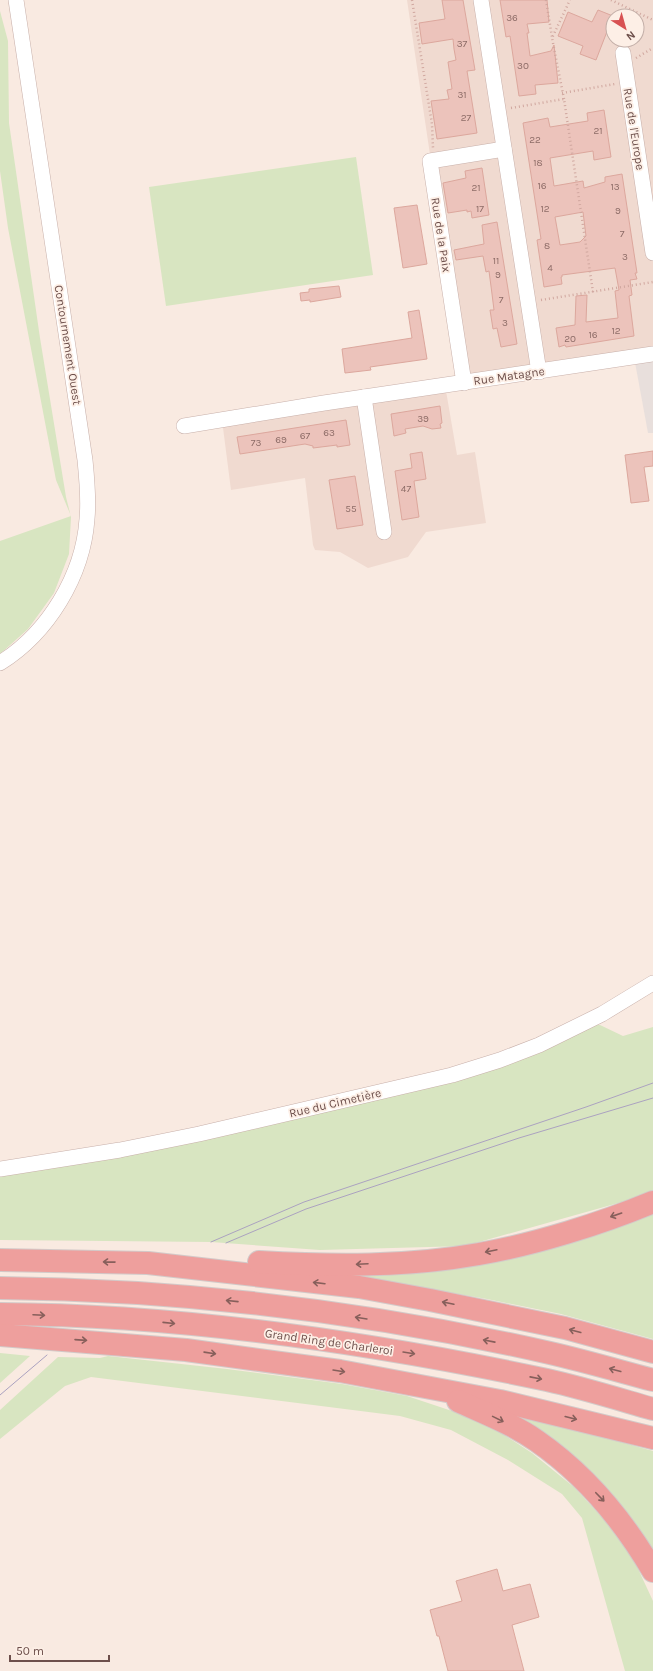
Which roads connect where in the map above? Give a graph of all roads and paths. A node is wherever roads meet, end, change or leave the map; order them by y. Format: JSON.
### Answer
{"nodes":[{"id":1,"x":16,"y":0,"type":"edge"},
{"id":2,"x":412,"y":0,"type":"edge"},
{"id":3,"x":481,"y":0,"type":"edge"},
{"id":4,"x":546,"y":0,"type":"edge"},
{"id":5,"x":570,"y":0,"type":"edge"},
{"id":6,"x":611,"y":0,"type":"edge"},
{"id":7,"x":653,"y":20,"type":"edge"},
{"id":8,"x":552,"y":38,"type":"junction"},
{"id":9,"x":623,"y":53,"type":"dead end"},
{"id":10,"x":627,"y":82,"type":"junction"},
{"id":11,"x":562,"y":93,"type":"junction"},
{"id":12,"x":564,"y":99,"type":"junction"},
{"id":13,"x":498,"y":110,"type":"junction"},
{"id":14,"x":504,"y":149,"type":"junction"},
{"id":15,"x":434,"y":160,"type":"junction"},
{"id":16,"x":653,"y":253,"type":"edge"},
{"id":17,"x":653,"y":282,"type":"edge"},
{"id":18,"x":593,"y":292,"type":"junction"},
{"id":19,"x":528,"y":302,"type":"junction"},
{"id":20,"x":653,"y":354,"type":"edge"},
{"id":21,"x":539,"y":372,"type":"junction"},
{"id":22,"x":464,"y":382,"type":"junction"},
{"id":23,"x":364,"y":397,"type":"junction"},
{"id":24,"x":184,"y":426,"type":"dead end"},
{"id":25,"x":384,"y":532,"type":"dead end"},
{"id":26,"x":0,"y":663,"type":"edge"},
{"id":27,"x":653,"y":983,"type":"edge"},
{"id":28,"x":0,"y":1169,"type":"edge"},
{"id":29,"x":653,"y":1202,"type":"edge"},
{"id":30,"x":0,"y":1260,"type":"edge"},
{"id":31,"x":148,"y":1263,"type":"junction"},
{"id":32,"x":0,"y":1288,"type":"edge"},
{"id":33,"x":0,"y":1314,"type":"edge"},
{"id":34,"x":0,"y":1334,"type":"edge"},
{"id":35,"x":653,"y":1352,"type":"edge"},
{"id":36,"x":653,"y":1380,"type":"edge"},
{"id":37,"x":424,"y":1387,"type":"junction"},
{"id":38,"x":653,"y":1409,"type":"edge"},
{"id":39,"x":653,"y":1438,"type":"edge"},
{"id":40,"x":653,"y":1571,"type":"edge"}],
"edges":[{"from":1,"to":26,"type":"street","name":"Contournement Ouest"},
{"from":2,"to":15,"type":"path"},
{"from":3,"to":13,"type":"street"},
{"from":4,"to":8,"type":"path"},
{"from":5,"to":8,"type":"path"},
{"from":6,"to":7,"type":"path"},
{"from":8,"to":11,"type":"path"},
{"from":9,"to":10,"type":"street","name":"Rue de l'Europe"},
{"from":10,"to":11,"type":"path"},
{"from":10,"to":16,"type":"street","name":"Rue de l'Europe"},
{"from":11,"to":12,"type":"path"},
{"from":12,"to":13,"type":"path"},
{"from":12,"to":18,"type":"path"},
{"from":13,"to":14,"type":"street"},
{"from":14,"to":15,"type":"street"},
{"from":14,"to":19,"type":"street"},
{"from":15,"to":22,"type":"street","name":"Rue de la Paix"},
{"from":17,"to":18,"type":"path"},
{"from":18,"to":19,"type":"path"},
{"from":19,"to":21,"type":"street"},
{"from":20,"to":21,"type":"street","name":"Rue Matagne"},
{"from":21,"to":22,"type":"street","name":"Rue Matagne"},
{"from":22,"to":23,"type":"street","name":"Rue Matagne"},
{"from":23,"to":24,"type":"street","name":"Rue Matagne"},
{"from":23,"to":25,"type":"street"},
{"from":27,"to":28,"type":"street","name":"Rue du Cimetière"},
{"from":29,"to":31,"type":"highway","one_way":true},
{"from":31,"to":30,"type":"highway","one_way":true},
{"from":35,"to":31,"type":"highway","one_way":true},
{"from":36,"to":32,"type":"highway","one_way":true},
{"from":33,"to":38,"type":"highway","name":"Grand Ring de Charleroi","one_way":true},
{"from":34,"to":37,"type":"highway","one_way":true},
{"from":37,"to":39,"type":"highway","one_way":true},
{"from":37,"to":40,"type":"highway","one_way":true}]}
